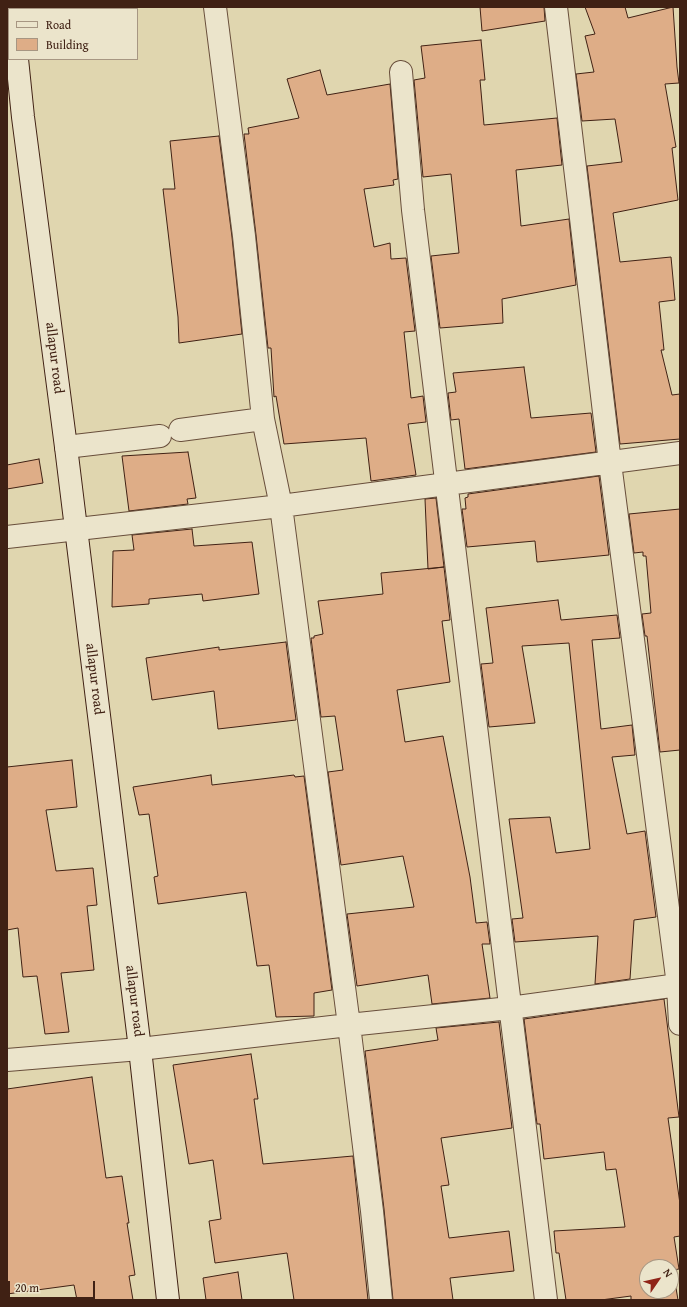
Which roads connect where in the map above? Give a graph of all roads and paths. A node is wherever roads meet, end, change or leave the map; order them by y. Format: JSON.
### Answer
{"nodes":[{"id":1,"x":215,"y":7,"type":"edge"},
{"id":2,"x":556,"y":7,"type":"edge"},
{"id":3,"x":16,"y":60,"type":"edge"},
{"id":4,"x":401,"y":72,"type":"dead end"},
{"id":5,"x":263,"y":419,"type":"junction"},
{"id":6,"x":66,"y":447,"type":"junction"},
{"id":7,"x":680,"y":453,"type":"edge"},
{"id":8,"x":610,"y":462,"type":"junction"},
{"id":9,"x":446,"y":484,"type":"junction"},
{"id":10,"x":281,"y":506,"type":"junction"},
{"id":11,"x":75,"y":530,"type":"junction"},
{"id":12,"x":7,"y":538,"type":"edge"},
{"id":13,"x":678,"y":985,"type":"junction"},
{"id":14,"x":510,"y":1008,"type":"junction"},
{"id":15,"x":680,"y":1024,"type":"edge"},
{"id":16,"x":349,"y":1025,"type":"junction"},
{"id":17,"x":140,"y":1049,"type":"junction"},
{"id":18,"x":7,"y":1060,"type":"edge"},
{"id":19,"x":168,"y":1300,"type":"edge"},
{"id":20,"x":381,"y":1300,"type":"edge"},
{"id":21,"x":546,"y":1300,"type":"edge"}],
"edges":[{"from":1,"to":5,"type":"street"},
{"from":2,"to":8,"type":"street"},
{"from":3,"to":6,"type":"street","name":"allapur road"},
{"from":4,"to":9,"type":"street"},
{"from":5,"to":6,"type":"street"},
{"from":5,"to":10,"type":"street"},
{"from":6,"to":11,"type":"street","name":"allapur road"},
{"from":7,"to":8,"type":"street"},
{"from":8,"to":9,"type":"street"},
{"from":8,"to":13,"type":"street"},
{"from":9,"to":10,"type":"street"},
{"from":9,"to":14,"type":"street"},
{"from":10,"to":11,"type":"street"},
{"from":10,"to":16,"type":"street"},
{"from":11,"to":12,"type":"street"},
{"from":11,"to":17,"type":"street","name":"allapur road"},
{"from":13,"to":14,"type":"street"},
{"from":13,"to":15,"type":"street"},
{"from":14,"to":16,"type":"street"},
{"from":14,"to":21,"type":"street"},
{"from":16,"to":17,"type":"street"},
{"from":16,"to":20,"type":"street"},
{"from":17,"to":18,"type":"street"},
{"from":17,"to":19,"type":"street","name":"allapur road"}]}
